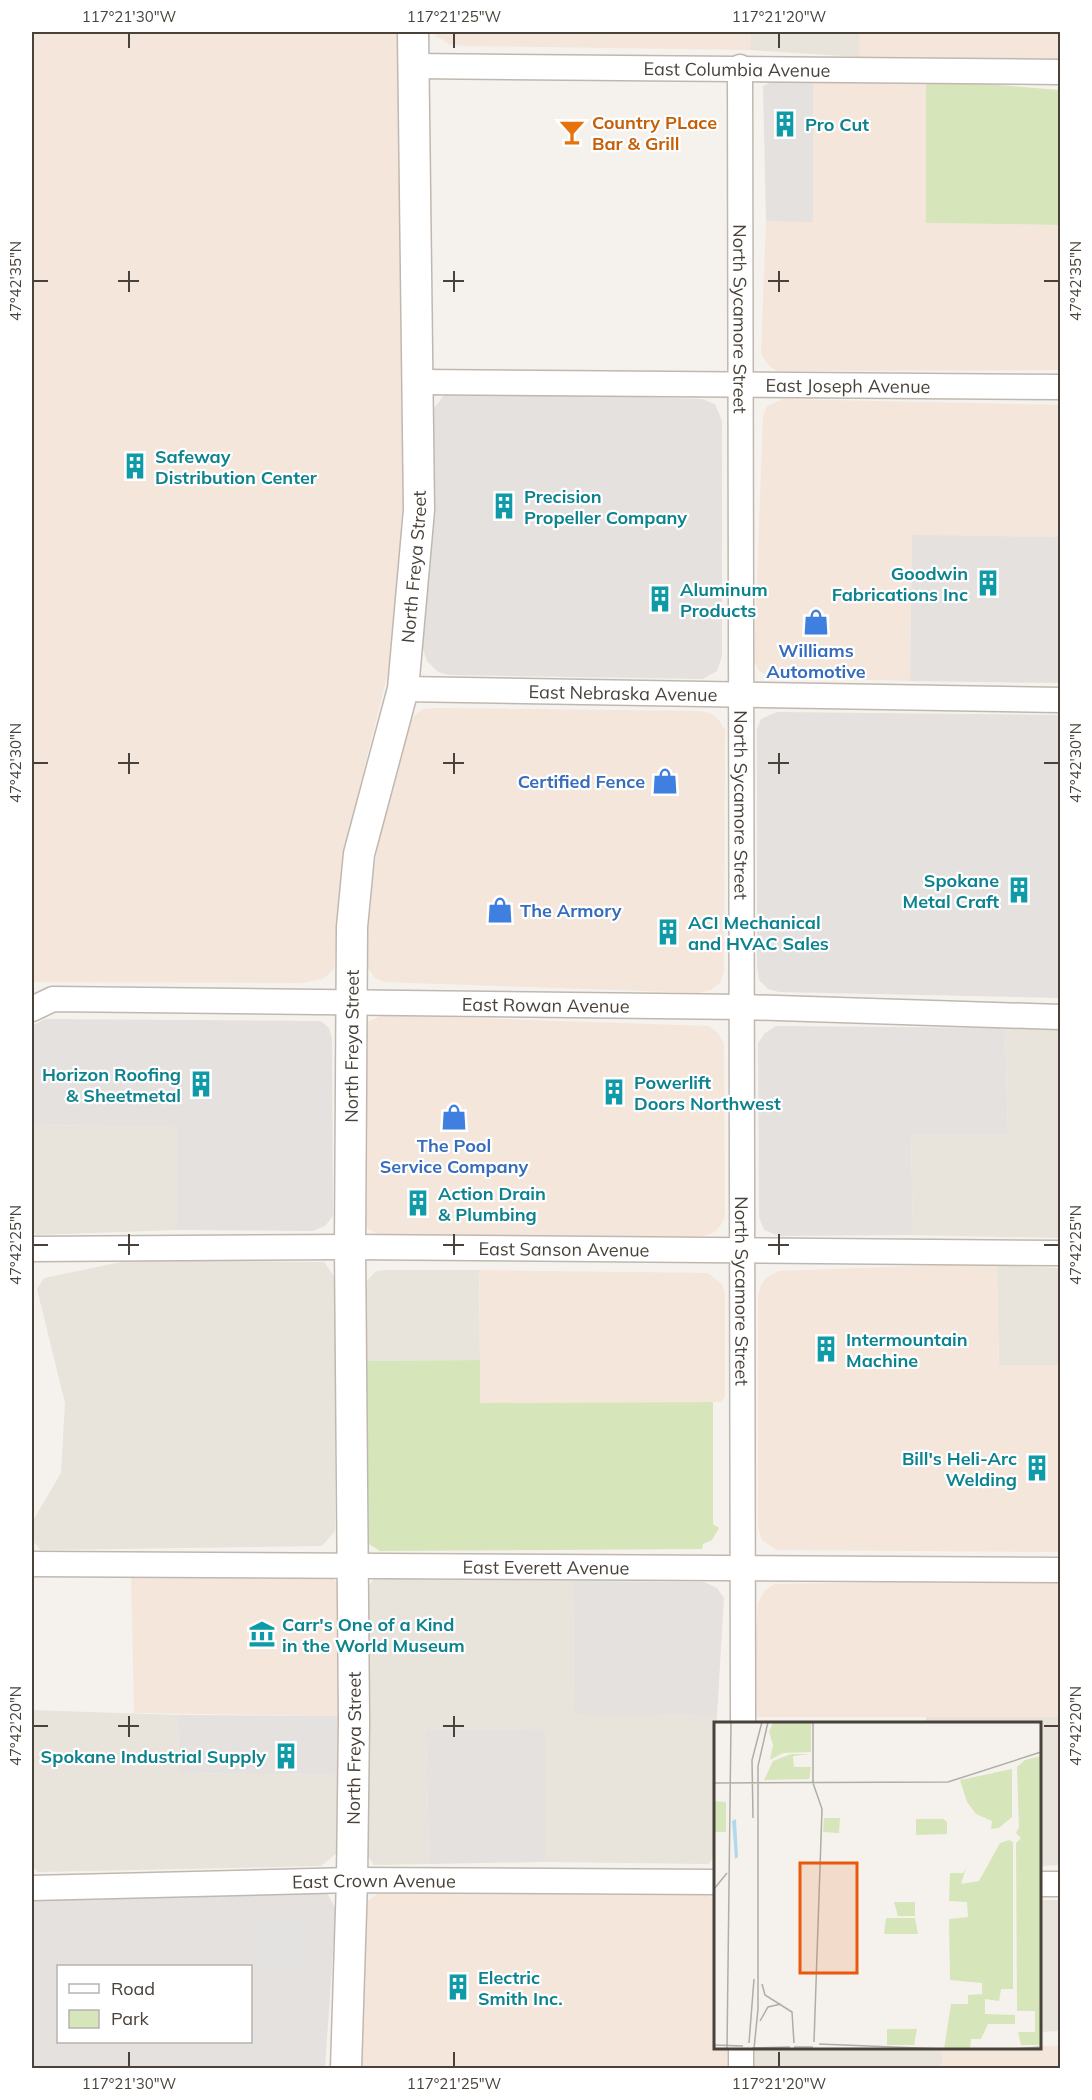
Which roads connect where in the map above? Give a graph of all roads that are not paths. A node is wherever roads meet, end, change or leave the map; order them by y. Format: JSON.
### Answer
{"nodes":[{"id":1,"x":413,"y":32,"type":"edge"},
{"id":2,"x":413,"y":66,"type":"junction"},
{"id":3,"x":740,"y":67,"type":"junction"},
{"id":4,"x":1060,"y":72,"type":"edge"},
{"id":5,"x":419,"y":382,"type":"junction"},
{"id":6,"x":742,"y":387,"type":"junction"},
{"id":7,"x":1060,"y":387,"type":"edge"},
{"id":8,"x":403,"y":689,"type":"junction"},
{"id":9,"x":741,"y":695,"type":"junction"},
{"id":10,"x":1060,"y":700,"type":"edge"},
{"id":11,"x":350,"y":1003,"type":"junction"},
{"id":12,"x":743,"y":1007,"type":"junction"},
{"id":13,"x":32,"y":1009,"type":"edge"},
{"id":14,"x":1060,"y":1017,"type":"edge"},
{"id":15,"x":350,"y":1246,"type":"junction"},
{"id":16,"x":32,"y":1249,"type":"edge"},
{"id":17,"x":743,"y":1250,"type":"junction"},
{"id":18,"x":1060,"y":1253,"type":"edge"},
{"id":19,"x":32,"y":1564,"type":"edge"},
{"id":20,"x":354,"y":1567,"type":"junction"},
{"id":21,"x":745,"y":1570,"type":"junction"},
{"id":22,"x":1060,"y":1570,"type":"edge"},
{"id":23,"x":743,"y":1722,"type":"edge"},
{"id":24,"x":352,"y":1880,"type":"junction"},
{"id":25,"x":714,"y":1882,"type":"edge"},
{"id":26,"x":1041,"y":1884,"type":"edge"},
{"id":27,"x":1060,"y":1884,"type":"edge"},
{"id":28,"x":32,"y":1888,"type":"edge"},
{"id":29,"x":741,"y":2049,"type":"edge"},
{"id":30,"x":346,"y":2068,"type":"edge"},
{"id":31,"x":741,"y":2068,"type":"edge"}],
"edges":[{"from":1,"to":2,"type":"street","name":"North Freya Street"},
{"from":2,"to":3,"type":"street","name":"East Columbia Avenue"},
{"from":2,"to":5,"type":"street","name":"North Freya Street"},
{"from":3,"to":4,"type":"street","name":"East Columbia Avenue"},
{"from":3,"to":6,"type":"street","name":"North Sycamore Street"},
{"from":5,"to":6,"type":"street","name":"East Joseph Avenue"},
{"from":5,"to":8,"type":"street","name":"North Freya Street"},
{"from":6,"to":7,"type":"street","name":"East Joseph Avenue"},
{"from":6,"to":9,"type":"street","name":"North Sycamore Street"},
{"from":8,"to":9,"type":"street","name":"East Nebraska Avenue"},
{"from":8,"to":11,"type":"street","name":"North Freya Street"},
{"from":9,"to":10,"type":"street","name":"East Nebraska Avenue"},
{"from":9,"to":12,"type":"street","name":"North Sycamore Street"},
{"from":11,"to":12,"type":"street","name":"East Rowan Avenue"},
{"from":11,"to":13,"type":"street","name":"East Rowan Avenue"},
{"from":11,"to":15,"type":"street","name":"North Freya Street"},
{"from":12,"to":14,"type":"street","name":"East Rowan Avenue"},
{"from":12,"to":17,"type":"street","name":"North Sycamore Street"},
{"from":15,"to":16,"type":"street","name":"East Sanson Avenue"},
{"from":15,"to":17,"type":"street","name":"East Sanson Avenue"},
{"from":15,"to":20,"type":"street","name":"North Freya Street"},
{"from":17,"to":18,"type":"street","name":"East Sanson Avenue"},
{"from":17,"to":21,"type":"street","name":"North Sycamore Street"},
{"from":19,"to":20,"type":"street","name":"East Everett Avenue"},
{"from":20,"to":21,"type":"street","name":"East Everett Avenue"},
{"from":20,"to":24,"type":"street","name":"North Freya Street"},
{"from":21,"to":22,"type":"street","name":"East Everett Avenue"},
{"from":21,"to":23,"type":"street","name":"North Sycamore Street"},
{"from":24,"to":25,"type":"street","name":"East Crown Avenue"},
{"from":24,"to":28,"type":"street","name":"East Crown Avenue"},
{"from":24,"to":30,"type":"street","name":"North Freya Street"},
{"from":26,"to":27,"type":"street"},
{"from":29,"to":31,"type":"street"}]}
